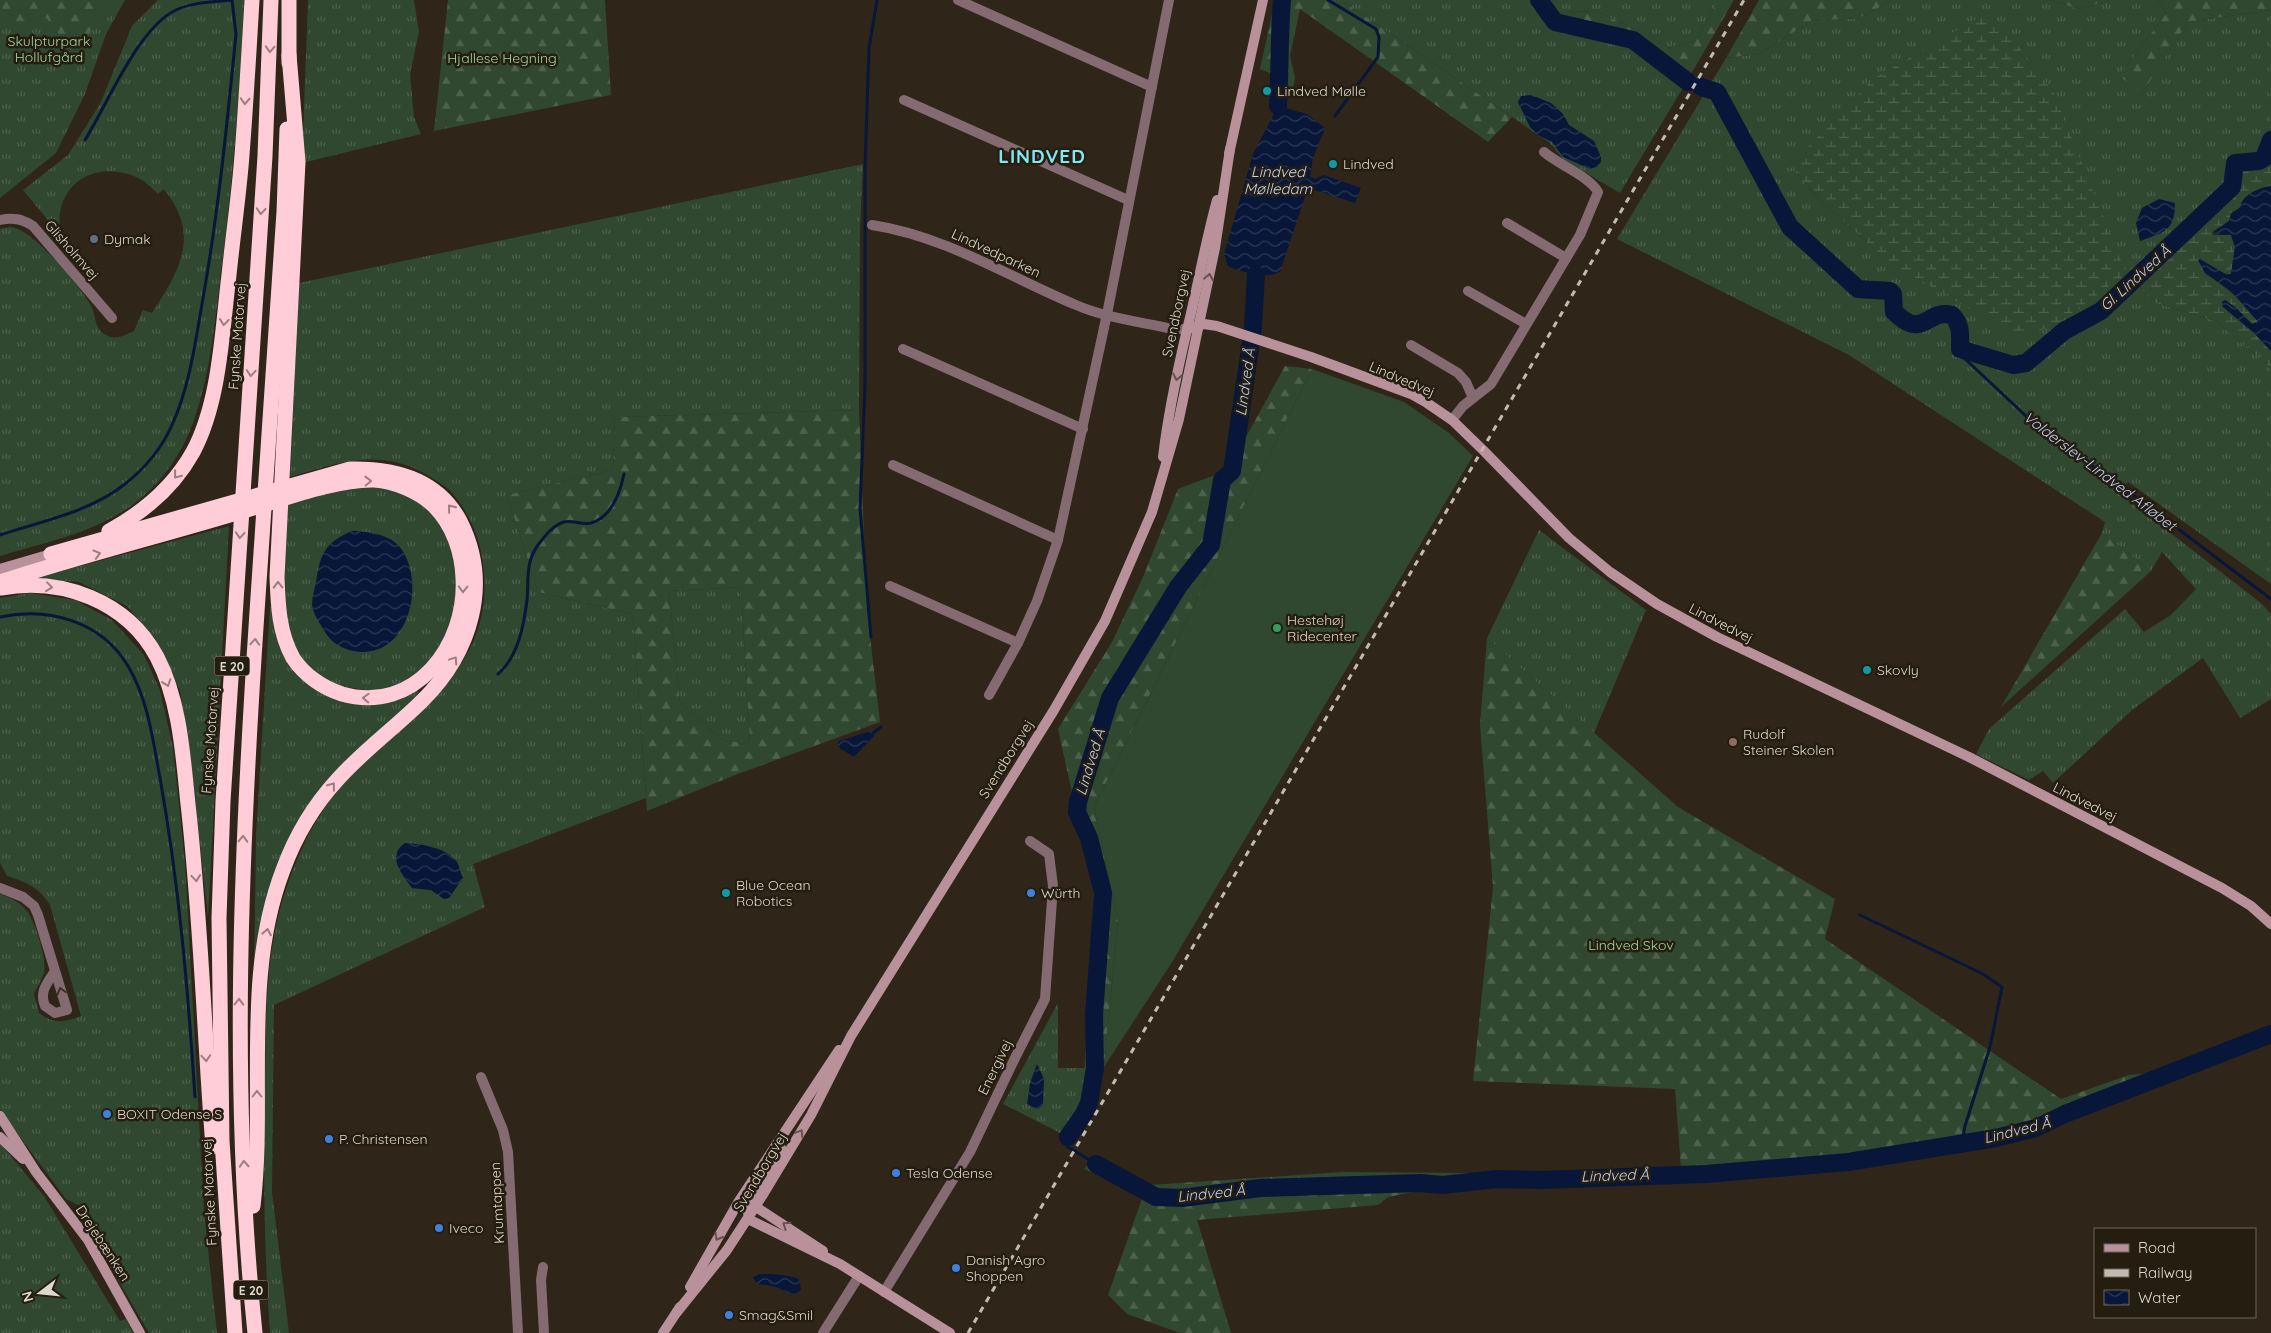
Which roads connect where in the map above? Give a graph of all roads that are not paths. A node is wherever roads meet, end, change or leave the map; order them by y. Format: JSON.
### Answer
{"nodes":[{"id":1,"x":252,"y":0,"type":"edge"},
{"id":2,"x":271,"y":0,"type":"edge"},
{"id":3,"x":288,"y":0,"type":"edge"},
{"id":4,"x":1170,"y":0,"type":"edge"},
{"id":5,"x":1264,"y":0,"type":"edge"},
{"id":6,"x":964,"y":1,"type":"edge"},
{"id":7,"x":289,"y":55,"type":"junction"},
{"id":8,"x":1152,"y":87,"type":"junction"},
{"id":9,"x":904,"y":100,"type":"dead end"},
{"id":10,"x":1230,"y":149,"type":"junction"},
{"id":11,"x":1544,"y":152,"type":"dead end"},
{"id":12,"x":1128,"y":200,"type":"junction"},
{"id":13,"x":0,"y":220,"type":"edge"},
{"id":14,"x":1507,"y":223,"type":"dead end"},
{"id":15,"x":872,"y":225,"type":"dead end"},
{"id":16,"x":1566,"y":258,"type":"junction"},
{"id":17,"x":1468,"y":291,"type":"dead end"},
{"id":18,"x":1107,"y":314,"type":"junction"},
{"id":19,"x":112,"y":318,"type":"dead end"},
{"id":20,"x":1526,"y":324,"type":"junction"},
{"id":21,"x":1200,"y":325,"type":"junction"},
{"id":22,"x":1188,"y":329,"type":"junction"},
{"id":23,"x":1411,"y":345,"type":"dead end"},
{"id":24,"x":903,"y":349,"type":"dead end"},
{"id":25,"x":1473,"y":398,"type":"junction"},
{"id":26,"x":1452,"y":420,"type":"junction"},
{"id":27,"x":1083,"y":429,"type":"junction"},
{"id":28,"x":893,"y":465,"type":"dead end"},
{"id":29,"x":319,"y":483,"type":"junction"},
{"id":30,"x":1160,"y":485,"type":"junction"},
{"id":31,"x":193,"y":520,"type":"junction"},
{"id":32,"x":1058,"y":540,"type":"junction"},
{"id":33,"x":51,"y":554,"type":"junction"},
{"id":34,"x":0,"y":569,"type":"edge"},
{"id":35,"x":0,"y":582,"type":"edge"},
{"id":36,"x":890,"y":586,"type":"dead end"},
{"id":37,"x":0,"y":588,"type":"edge"},
{"id":38,"x":1018,"y":644,"type":"junction"},
{"id":39,"x":989,"y":695,"type":"dead end"},
{"id":40,"x":1030,"y":841,"type":"dead end"},
{"id":41,"x":0,"y":888,"type":"edge"},
{"id":42,"x":2271,"y":924,"type":"edge"},
{"id":43,"x":55,"y":971,"type":"dead end"},
{"id":44,"x":851,"y":1036,"type":"junction"},
{"id":45,"x":481,"y":1077,"type":"dead end"},
{"id":46,"x":816,"y":1085,"type":"junction"},
{"id":47,"x":0,"y":1116,"type":"edge"},
{"id":48,"x":0,"y":1137,"type":"edge"},
{"id":49,"x":36,"y":1172,"type":"junction"},
{"id":50,"x":739,"y":1201,"type":"junction"},
{"id":51,"x":753,"y":1204,"type":"junction"},
{"id":52,"x":748,"y":1219,"type":"junction"},
{"id":53,"x":248,"y":1248,"type":"junction"},
{"id":54,"x":840,"y":1264,"type":"junction"},
{"id":55,"x":543,"y":1267,"type":"dead end"},
{"id":56,"x":859,"y":1276,"type":"junction"},
{"id":57,"x":884,"y":1292,"type":"junction"},
{"id":58,"x":677,"y":1312,"type":"junction"},
{"id":59,"x":140,"y":1333,"type":"edge"},
{"id":60,"x":231,"y":1333,"type":"edge"},
{"id":61,"x":236,"y":1333,"type":"edge"},
{"id":62,"x":255,"y":1333,"type":"edge"},
{"id":63,"x":518,"y":1333,"type":"edge"},
{"id":64,"x":544,"y":1333,"type":"edge"},
{"id":65,"x":664,"y":1333,"type":"edge"},
{"id":66,"x":823,"y":1333,"type":"edge"},
{"id":67,"x":950,"y":1333,"type":"edge"}],
"edges":[{"from":1,"to":33,"type":"highway","one_way":true},
{"from":2,"to":61,"type":"highway","name":"Fynske Motorvej","number":"E 20","one_way":true},
{"from":3,"to":7,"type":"highway","number":"E 20"},
{"from":4,"to":8,"type":"street"},
{"from":5,"to":10,"type":"main road","name":"Svendborgvej"},
{"from":6,"to":8,"type":"street"},
{"from":29,"to":7,"type":"highway","one_way":true},
{"from":53,"to":7,"type":"highway","number":"E 20","one_way":true},
{"from":8,"to":12,"type":"street"},
{"from":9,"to":12,"type":"street"},
{"from":21,"to":10,"type":"main road","name":"Svendborgvej","one_way":true},
{"from":10,"to":22,"type":"main road","name":"Svendborgvej"},
{"from":11,"to":16,"type":"street"},
{"from":12,"to":18,"type":"street"},
{"from":13,"to":19,"type":"street","name":"Glisholmvej"},
{"from":14,"to":16,"type":"street"},
{"from":15,"to":18,"type":"street","name":"Lindvedparken"},
{"from":16,"to":20,"type":"street"},
{"from":17,"to":20,"type":"street"},
{"from":18,"to":22,"type":"street","name":"Lindvedparken"},
{"from":18,"to":27,"type":"street"},
{"from":20,"to":25,"type":"street"},
{"from":21,"to":22,"type":"main road","name":"Lindvedvej"},
{"from":21,"to":26,"type":"main road","name":"Lindvedvej"},
{"from":21,"to":30,"type":"main road","name":"Svendborgvej"},
{"from":22,"to":30,"type":"main road","name":"Svendborgvej","one_way":true},
{"from":23,"to":25,"type":"street"},
{"from":24,"to":27,"type":"street"},
{"from":25,"to":26,"type":"street"},
{"from":26,"to":42,"type":"main road","name":"Lindvedvej"},
{"from":27,"to":32,"type":"street"},
{"from":28,"to":32,"type":"street"},
{"from":29,"to":31,"type":"highway"},
{"from":53,"to":29,"type":"highway","one_way":true},
{"from":30,"to":44,"type":"main road","name":"Svendborgvej"},
{"from":31,"to":33,"type":"highway"},
{"from":35,"to":31,"type":"highway","one_way":true},
{"from":32,"to":38,"type":"street"},
{"from":33,"to":34,"type":"main road"},
{"from":36,"to":38,"type":"street"},
{"from":37,"to":60,"type":"highway","one_way":true},
{"from":38,"to":39,"type":"street"},
{"from":40,"to":57,"type":"street","name":"Energivej"},
{"from":41,"to":43,"type":"street"},
{"from":44,"to":46,"type":"main road","name":"Svendborgvej"},
{"from":51,"to":44,"type":"main road","name":"Svendborgvej","one_way":true},
{"from":45,"to":63,"type":"street","name":"Krumtappen"},
{"from":46,"to":50,"type":"main road","name":"Svendborgvej"},
{"from":46,"to":51,"type":"main road"},
{"from":47,"to":49,"type":"main road","name":"Drejebænken"},
{"from":48,"to":49,"type":"main road","name":"Drejebænken"},
{"from":49,"to":59,"type":"main road","name":"Drejebænken"},
{"from":50,"to":51,"type":"main road"},
{"from":50,"to":58,"type":"main road","name":"Svendborgvej","one_way":true},
{"from":51,"to":52,"type":"main road","name":"Svendborgvej"},
{"from":54,"to":51,"type":"main road","one_way":true},
{"from":52,"to":54,"type":"main road"},
{"from":52,"to":58,"type":"main road","name":"Svendborgvej"},
{"from":53,"to":62,"type":"highway","number":"E 20"},
{"from":54,"to":56,"type":"main road"},
{"from":55,"to":64,"type":"street"},
{"from":56,"to":57,"type":"main road"},
{"from":56,"to":66,"type":"street"},
{"from":57,"to":67,"type":"main road"},
{"from":58,"to":65,"type":"main road","name":"Svendborgvej"}]}
